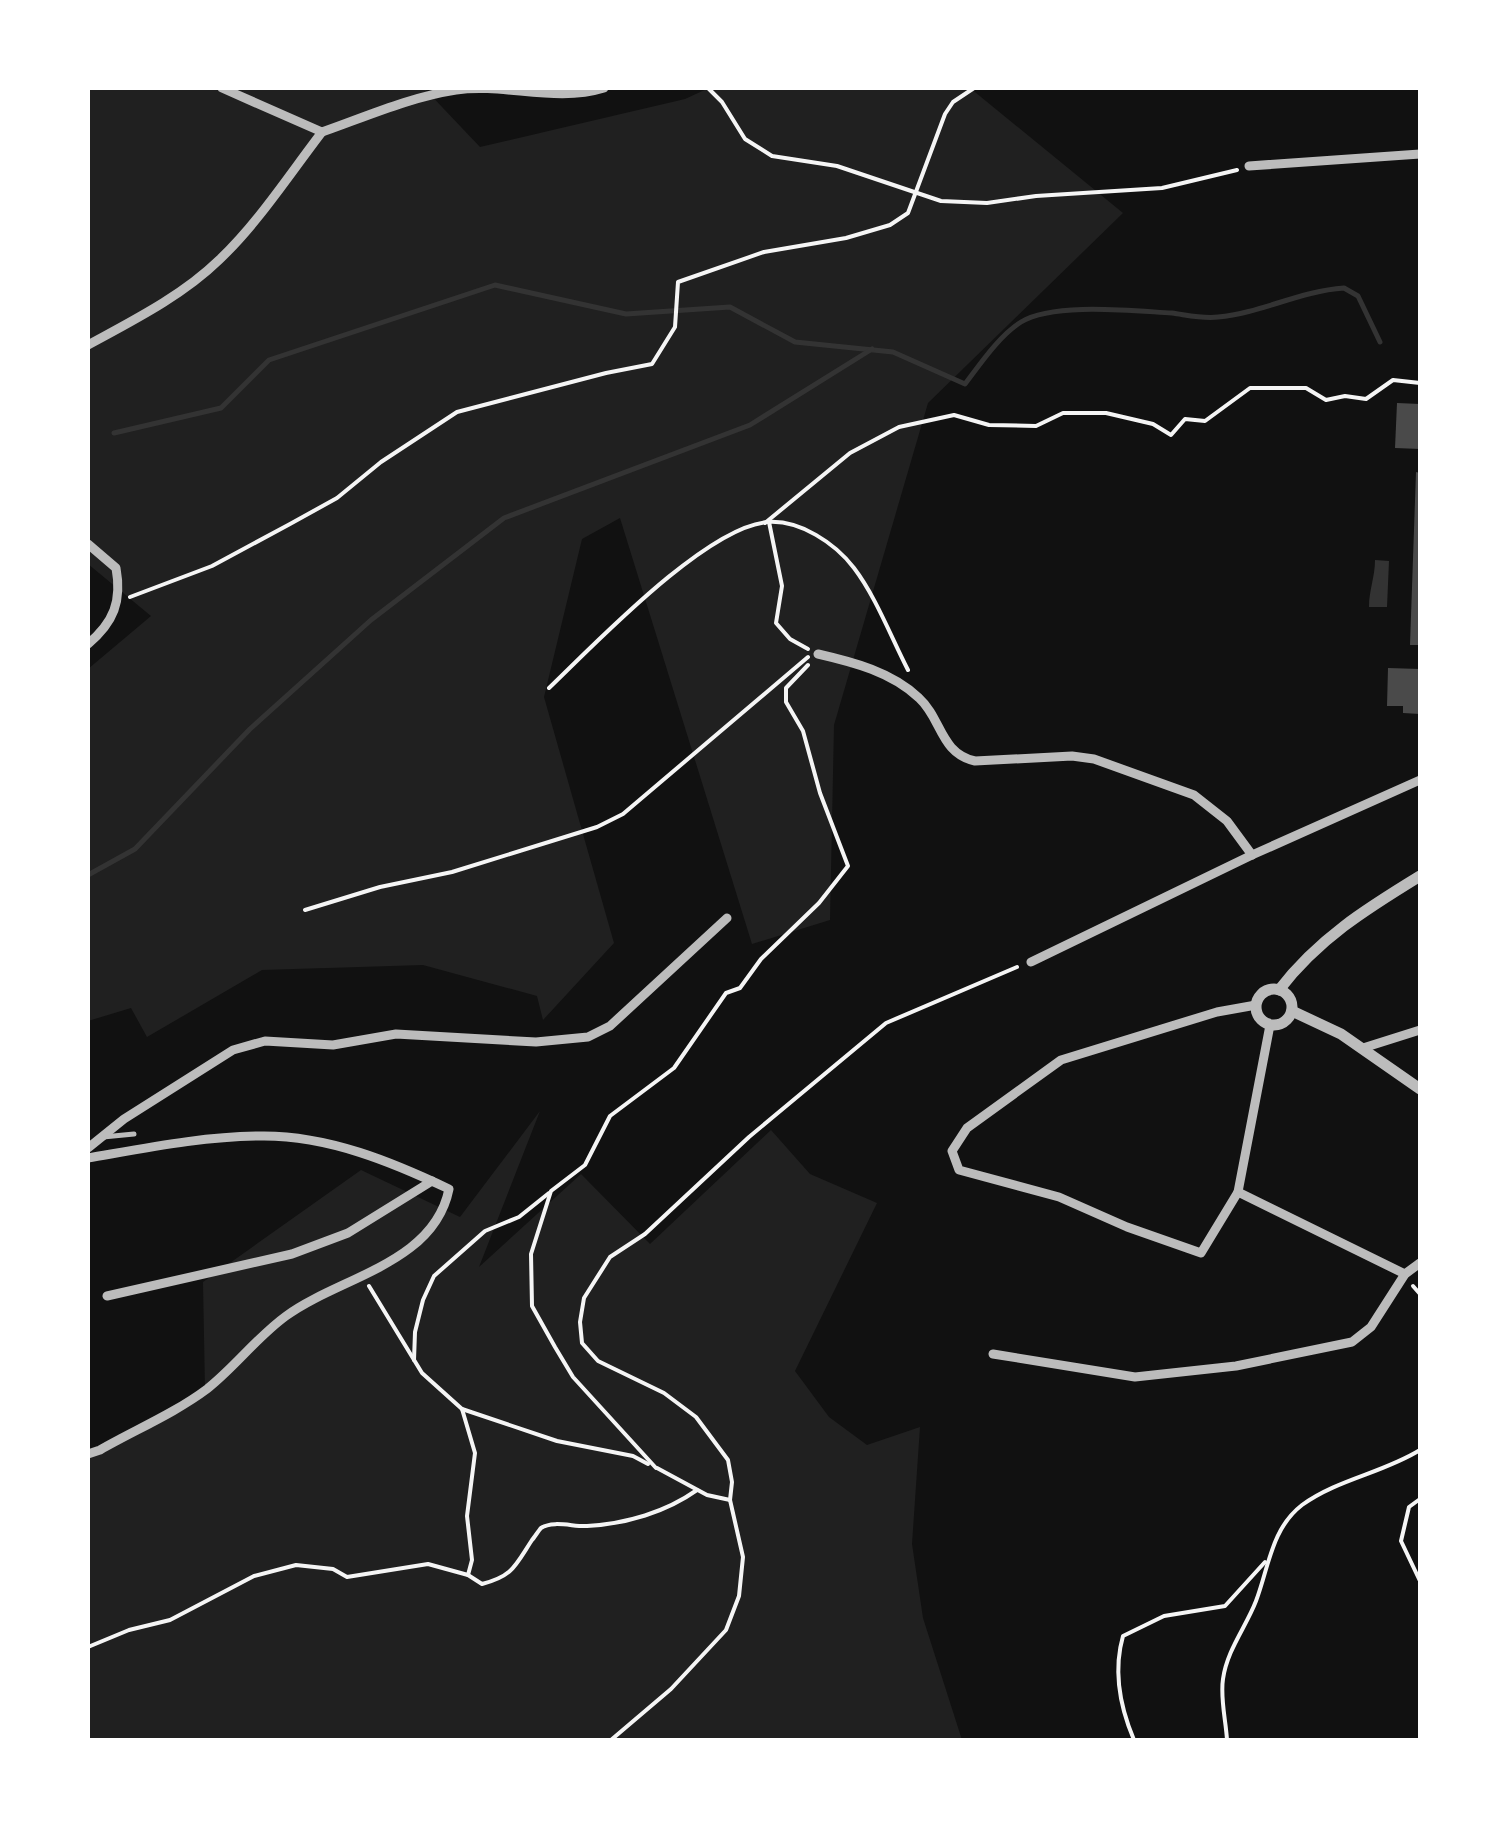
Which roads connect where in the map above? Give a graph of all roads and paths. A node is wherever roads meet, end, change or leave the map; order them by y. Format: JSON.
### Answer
{"nodes":[{"id":1,"x":222,"y":88,"type":"edge"},
{"id":2,"x":604,"y":88,"type":"edge"},
{"id":3,"x":708,"y":88,"type":"edge"},
{"id":4,"x":974,"y":88,"type":"edge"},
{"id":5,"x":322,"y":132,"type":"junction"},
{"id":6,"x":1420,"y":154,"type":"edge"},
{"id":7,"x":1248,"y":166,"type":"joint"},
{"id":8,"x":917,"y":194,"type":"junction"},
{"id":9,"x":88,"y":345,"type":"edge"},
{"id":10,"x":1420,"y":383,"type":"edge"},
{"id":11,"x":767,"y":522,"type":"junction"},
{"id":12,"x":88,"y":544,"type":"edge"},
{"id":13,"x":118,"y":601,"type":"junction"},
{"id":14,"x":91,"y":638,"type":"edge"},
{"id":15,"x":818,"y":654,"type":"junction"},
{"id":16,"x":549,"y":688,"type":"dead end"},
{"id":17,"x":924,"y":701,"type":"junction"},
{"id":18,"x":1420,"y":780,"type":"edge"},
{"id":19,"x":1252,"y":856,"type":"junction"},
{"id":20,"x":1420,"y":876,"type":"edge"},
{"id":21,"x":306,"y":910,"type":"dead end"},
{"id":22,"x":727,"y":918,"type":"dead end"},
{"id":23,"x":1031,"y":962,"type":"joint"},
{"id":24,"x":1279,"y":990,"type":"junction"},
{"id":25,"x":1256,"y":1004,"type":"junction"},
{"id":26,"x":1292,"y":1011,"type":"junction"},
{"id":27,"x":1270,"y":1025,"type":"junction"},
{"id":28,"x":1420,"y":1030,"type":"edge"},
{"id":29,"x":1363,"y":1048,"type":"junction"},
{"id":30,"x":1420,"y":1089,"type":"edge"},
{"id":31,"x":134,"y":1134,"type":"dead end"},
{"id":32,"x":101,"y":1137,"type":"junction"},
{"id":33,"x":88,"y":1148,"type":"edge"},
{"id":34,"x":88,"y":1158,"type":"edge"},
{"id":35,"x":432,"y":1180,"type":"junction"},
{"id":36,"x":551,"y":1191,"type":"junction"},
{"id":37,"x":1238,"y":1192,"type":"junction"},
{"id":38,"x":1420,"y":1263,"type":"edge"},
{"id":39,"x":1404,"y":1274,"type":"junction"},
{"id":40,"x":364,"y":1276,"type":"junction"},
{"id":41,"x":107,"y":1296,"type":"dead end"},
{"id":42,"x":992,"y":1354,"type":"dead end"},
{"id":43,"x":414,"y":1360,"type":"junction"},
{"id":44,"x":462,"y":1409,"type":"junction"},
{"id":45,"x":1420,"y":1450,"type":"edge"},
{"id":46,"x":88,"y":1454,"type":"edge"},
{"id":47,"x":656,"y":1468,"type":"junction"},
{"id":48,"x":698,"y":1490,"type":"junction"},
{"id":49,"x":1420,"y":1499,"type":"edge"},
{"id":50,"x":730,"y":1500,"type":"junction"},
{"id":51,"x":1267,"y":1560,"type":"junction"},
{"id":52,"x":468,"y":1575,"type":"junction"},
{"id":53,"x":1420,"y":1581,"type":"edge"},
{"id":54,"x":88,"y":1648,"type":"edge"},
{"id":55,"x":611,"y":1740,"type":"edge"},
{"id":56,"x":1134,"y":1740,"type":"edge"},
{"id":57,"x":1227,"y":1740,"type":"edge"}],
"edges":[{"from":1,"to":5,"type":"street"},
{"from":2,"to":5,"type":"street"},
{"from":3,"to":8,"type":"path"},
{"from":4,"to":8,"type":"path"},
{"from":5,"to":9,"type":"street"},
{"from":6,"to":7,"type":"street"},
{"from":7,"to":8,"type":"path"},
{"from":8,"to":13,"type":"path"},
{"from":10,"to":11,"type":"path"},
{"from":11,"to":15,"type":"path"},
{"from":11,"to":16,"type":"path"},
{"from":11,"to":17,"type":"path"},
{"from":12,"to":13,"type":"street"},
{"from":13,"to":14,"type":"street"},
{"from":15,"to":17,"type":"street"},
{"from":15,"to":21,"type":"path"},
{"from":15,"to":36,"type":"path"},
{"from":17,"to":19,"type":"street"},
{"from":18,"to":19,"type":"street"},
{"from":19,"to":23,"type":"street"},
{"from":20,"to":24,"type":"street"},
{"from":22,"to":32,"type":"street"},
{"from":23,"to":50,"type":"path"},
{"from":24,"to":25,"type":"street"},
{"from":24,"to":26,"type":"street"},
{"from":25,"to":27,"type":"street"},
{"from":25,"to":37,"type":"street"},
{"from":26,"to":27,"type":"street"},
{"from":26,"to":29,"type":"street"},
{"from":27,"to":37,"type":"street"},
{"from":28,"to":29,"type":"street"},
{"from":29,"to":30,"type":"street"},
{"from":31,"to":32,"type":"lane"},
{"from":32,"to":33,"type":"street"},
{"from":34,"to":35,"type":"street"},
{"from":35,"to":40,"type":"street"},
{"from":35,"to":41,"type":"street"},
{"from":36,"to":43,"type":"path"},
{"from":36,"to":47,"type":"path"},
{"from":37,"to":39,"type":"street"},
{"from":38,"to":39,"type":"street"},
{"from":39,"to":42,"type":"street"},
{"from":40,"to":43,"type":"path"},
{"from":40,"to":46,"type":"street"},
{"from":43,"to":44,"type":"path"},
{"from":44,"to":47,"type":"path"},
{"from":44,"to":52,"type":"path"},
{"from":45,"to":51,"type":"path"},
{"from":47,"to":48,"type":"path"},
{"from":48,"to":50,"type":"path"},
{"from":48,"to":52,"type":"path"},
{"from":49,"to":53,"type":"path"},
{"from":50,"to":55,"type":"path"},
{"from":51,"to":56,"type":"path"},
{"from":51,"to":57,"type":"path"},
{"from":52,"to":54,"type":"path"}]}
